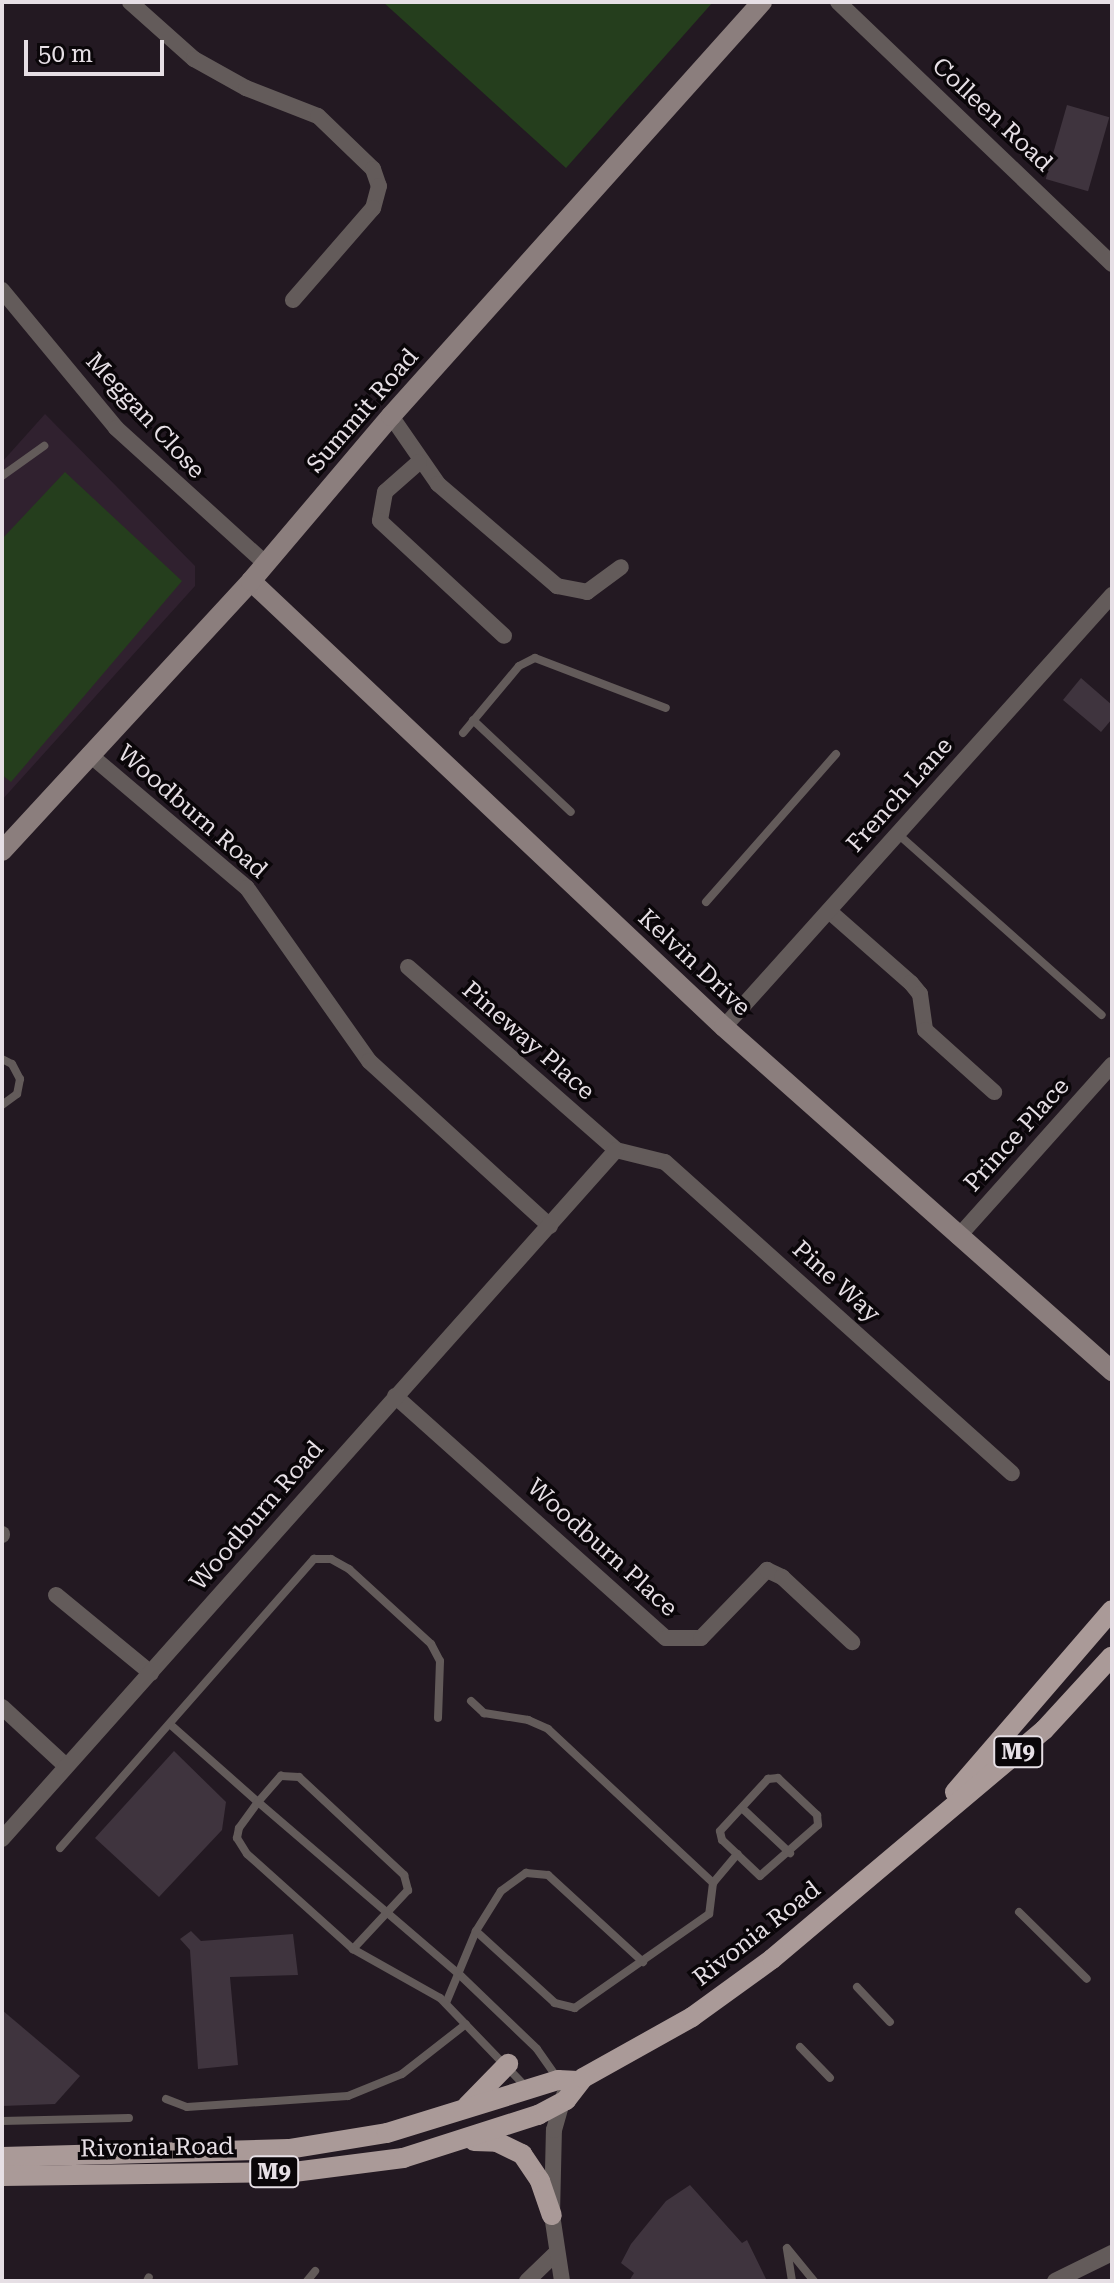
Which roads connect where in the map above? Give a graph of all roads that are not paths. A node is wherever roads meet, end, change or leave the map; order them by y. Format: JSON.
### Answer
{"nodes":[{"id":1,"x":130,"y":2,"type":"edge"},
{"id":2,"x":762,"y":2,"type":"edge"},
{"id":3,"x":838,"y":2,"type":"edge"},
{"id":4,"x":1112,"y":264,"type":"edge"},
{"id":5,"x":2,"y":290,"type":"edge"},
{"id":6,"x":293,"y":300,"type":"dead end"},
{"id":7,"x":391,"y":416,"type":"junction"},
{"id":8,"x":44,"y":446,"type":"dead end"},
{"id":9,"x":419,"y":462,"type":"junction"},
{"id":10,"x":2,"y":476,"type":"edge"},
{"id":11,"x":265,"y":563,"type":"junction"},
{"id":12,"x":621,"y":567,"type":"dead end"},
{"id":13,"x":251,"y":581,"type":"junction"},
{"id":14,"x":1112,"y":595,"type":"edge"},
{"id":15,"x":504,"y":636,"type":"dead end"},
{"id":16,"x":666,"y":708,"type":"dead end"},
{"id":17,"x":473,"y":720,"type":"junction"},
{"id":18,"x":463,"y":733,"type":"dead end"},
{"id":19,"x":89,"y":754,"type":"junction"},
{"id":20,"x":836,"y":754,"type":"dead end"},
{"id":21,"x":571,"y":812,"type":"dead end"},
{"id":22,"x":899,"y":835,"type":"junction"},
{"id":23,"x":2,"y":851,"type":"edge"},
{"id":24,"x":706,"y":902,"type":"dead end"},
{"id":25,"x":829,"y":911,"type":"junction"},
{"id":26,"x":408,"y":967,"type":"dead end"},
{"id":27,"x":1102,"y":1015,"type":"dead end"},
{"id":28,"x":724,"y":1027,"type":"junction"},
{"id":29,"x":2,"y":1059,"type":"edge"},
{"id":30,"x":1112,"y":1065,"type":"edge"},
{"id":31,"x":994,"y":1092,"type":"dead end"},
{"id":32,"x":2,"y":1105,"type":"edge"},
{"id":33,"x":616,"y":1150,"type":"junction"},
{"id":34,"x":550,"y":1226,"type":"junction"},
{"id":35,"x":958,"y":1237,"type":"junction"},
{"id":36,"x":1112,"y":1371,"type":"edge"},
{"id":37,"x":395,"y":1396,"type":"junction"},
{"id":38,"x":1012,"y":1473,"type":"dead end"},
{"id":39,"x":56,"y":1595,"type":"dead end"},
{"id":40,"x":1112,"y":1610,"type":"edge"},
{"id":41,"x":852,"y":1642,"type":"dead end"},
{"id":42,"x":1112,"y":1656,"type":"edge"},
{"id":43,"x":151,"y":1673,"type":"junction"},
{"id":44,"x":471,"y":1701,"type":"dead end"},
{"id":45,"x":2,"y":1707,"type":"edge"},
{"id":46,"x":438,"y":1718,"type":"dead end"},
{"id":47,"x":172,"y":1726,"type":"junction"},
{"id":48,"x":66,"y":1766,"type":"junction"},
{"id":49,"x":258,"y":1802,"type":"junction"},
{"id":50,"x":742,"y":1808,"type":"junction"},
{"id":51,"x":915,"y":1838,"type":"junction"},
{"id":52,"x":2,"y":1839,"type":"edge"},
{"id":53,"x":60,"y":1848,"type":"dead end"},
{"id":54,"x":790,"y":1853,"type":"junction"},
{"id":55,"x":737,"y":1854,"type":"junction"},
{"id":56,"x":713,"y":1883,"type":"junction"},
{"id":57,"x":1019,"y":1912,"type":"dead end"},
{"id":58,"x":383,"y":1914,"type":"junction"},
{"id":59,"x":476,"y":1931,"type":"junction"},
{"id":60,"x":353,"y":1949,"type":"junction"},
{"id":61,"x":643,"y":1962,"type":"junction"},
{"id":62,"x":461,"y":1976,"type":"junction"},
{"id":63,"x":1087,"y":1979,"type":"dead end"},
{"id":64,"x":857,"y":1987,"type":"dead end"},
{"id":65,"x":446,"y":2003,"type":"junction"},
{"id":66,"x":890,"y":2022,"type":"dead end"},
{"id":67,"x":466,"y":2024,"type":"junction"},
{"id":68,"x":800,"y":2047,"type":"dead end"},
{"id":69,"x":508,"y":2064,"type":"junction"},
{"id":70,"x":830,"y":2078,"type":"dead end"},
{"id":71,"x":568,"y":2080,"type":"junction"},
{"id":72,"x":529,"y":2091,"type":"junction"},
{"id":73,"x":166,"y":2099,"type":"dead end"},
{"id":74,"x":566,"y":2100,"type":"junction"},
{"id":75,"x":458,"y":2113,"type":"junction"},
{"id":76,"x":538,"y":2115,"type":"junction"},
{"id":77,"x":129,"y":2118,"type":"dead end"},
{"id":78,"x":2,"y":2121,"type":"edge"},
{"id":79,"x":554,"y":2130,"type":"junction"},
{"id":80,"x":456,"y":2141,"type":"junction"},
{"id":81,"x":2,"y":2157,"type":"edge"},
{"id":82,"x":2,"y":2176,"type":"edge"},
{"id":83,"x":552,"y":2215,"type":"junction"},
{"id":84,"x":556,"y":2253,"type":"junction"},
{"id":85,"x":1112,"y":2253,"type":"edge"},
{"id":86,"x":315,"y":2271,"type":"dead end"},
{"id":87,"x":307,"y":2281,"type":"edge"},
{"id":88,"x":527,"y":2281,"type":"edge"},
{"id":89,"x":562,"y":2281,"type":"edge"},
{"id":90,"x":792,"y":2281,"type":"edge"},
{"id":91,"x":814,"y":2281,"type":"edge"},
{"id":92,"x":1055,"y":2281,"type":"edge"}],
"edges":[{"from":1,"to":6,"type":"street"},
{"from":2,"to":7,"type":"main road","name":"Summit Road"},
{"from":3,"to":4,"type":"street","name":"Colleen Road"},
{"from":5,"to":11,"type":"street","name":"Meggan Close"},
{"from":7,"to":9,"type":"street"},
{"from":7,"to":11,"type":"main road","name":"Summit Road"},
{"from":8,"to":10,"type":"lane"},
{"from":9,"to":12,"type":"street"},
{"from":9,"to":15,"type":"street"},
{"from":11,"to":13,"type":"main road","name":"Summit Road"},
{"from":13,"to":19,"type":"main road","name":"Summit Road"},
{"from":13,"to":28,"type":"main road","name":"Kelvin Drive"},
{"from":14,"to":22,"type":"street","name":"French Lane"},
{"from":16,"to":17,"type":"lane"},
{"from":17,"to":18,"type":"lane"},
{"from":17,"to":21,"type":"lane"},
{"from":19,"to":23,"type":"main road","name":"Summit Road"},
{"from":19,"to":34,"type":"street","name":"Woodburn Road"},
{"from":20,"to":24,"type":"lane"},
{"from":22,"to":25,"type":"street","name":"French Lane"},
{"from":22,"to":27,"type":"lane"},
{"from":25,"to":28,"type":"street","name":"French Lane"},
{"from":25,"to":31,"type":"street"},
{"from":26,"to":33,"type":"street","name":"Pineway Place"},
{"from":28,"to":35,"type":"main road","name":"Kelvin Drive"},
{"from":29,"to":32,"type":"lane"},
{"from":30,"to":35,"type":"street","name":"Prince Place"},
{"from":33,"to":34,"type":"street","name":"Woodburn Road"},
{"from":33,"to":38,"type":"street","name":"Pine Way"},
{"from":34,"to":37,"type":"street","name":"Woodburn Road"},
{"from":35,"to":36,"type":"main road","name":"Kelvin Drive"},
{"from":37,"to":41,"type":"street","name":"Woodburn Place"},
{"from":37,"to":43,"type":"street","name":"Woodburn Road"},
{"from":39,"to":43,"type":"street"},
{"from":40,"to":51,"type":"main road","name":"Rivonia Road","number":"M9"},
{"from":42,"to":51,"type":"main road","name":"Rivonia Road","number":"M9"},
{"from":43,"to":48,"type":"street","name":"Woodburn Road"},
{"from":44,"to":56,"type":"lane"},
{"from":45,"to":48,"type":"street"},
{"from":46,"to":47,"type":"lane"},
{"from":47,"to":49,"type":"lane"},
{"from":47,"to":53,"type":"lane"},
{"from":48,"to":52,"type":"street","name":"Woodburn Road"},
{"from":49,"to":58,"type":"lane"},
{"from":49,"to":58,"type":"lane"},
{"from":49,"to":60,"type":"lane"},
{"from":50,"to":54,"type":"lane"},
{"from":50,"to":54,"type":"lane"},
{"from":50,"to":55,"type":"lane"},
{"from":51,"to":71,"type":"main road","name":"Rivonia Road","number":"M9"},
{"from":54,"to":55,"type":"lane"},
{"from":55,"to":56,"type":"lane"},
{"from":56,"to":61,"type":"lane"},
{"from":57,"to":63,"type":"lane"},
{"from":58,"to":60,"type":"lane"},
{"from":58,"to":62,"type":"lane"},
{"from":59,"to":61,"type":"lane"},
{"from":59,"to":61,"type":"lane"},
{"from":59,"to":62,"type":"lane"},
{"from":60,"to":65,"type":"lane"},
{"from":62,"to":65,"type":"lane"},
{"from":62,"to":71,"type":"lane"},
{"from":64,"to":66,"type":"lane"},
{"from":65,"to":67,"type":"lane"},
{"from":67,"to":69,"type":"lane"},
{"from":67,"to":73,"type":"lane"},
{"from":68,"to":70,"type":"lane"},
{"from":69,"to":72,"type":"lane"},
{"from":69,"to":75,"type":"main road"},
{"from":71,"to":72,"type":"main road","name":"Rivonia Road","number":"M9"},
{"from":71,"to":74,"type":"main road","name":"Rivonia Road","number":"M9"},
{"from":72,"to":75,"type":"main road","name":"Rivonia Road","number":"M9"},
{"from":72,"to":76,"type":"street"},
{"from":74,"to":76,"type":"main road","name":"Rivonia Road","number":"M9"},
{"from":74,"to":79,"type":"street"},
{"from":75,"to":81,"type":"main road","name":"Rivonia Road","number":"M9"},
{"from":76,"to":79,"type":"street"},
{"from":76,"to":80,"type":"main road","name":"Rivonia Road","number":"M9"},
{"from":77,"to":78,"type":"lane"},
{"from":79,"to":83,"type":"street"},
{"from":80,"to":82,"type":"main road","name":"Rivonia Road","number":"M9"},
{"from":80,"to":83,"type":"main road"},
{"from":83,"to":84,"type":"street"},
{"from":84,"to":88,"type":"street"},
{"from":84,"to":89,"type":"street"},
{"from":85,"to":92,"type":"street"},
{"from":86,"to":87,"type":"lane"},
{"from":90,"to":91,"type":"lane"}]}
